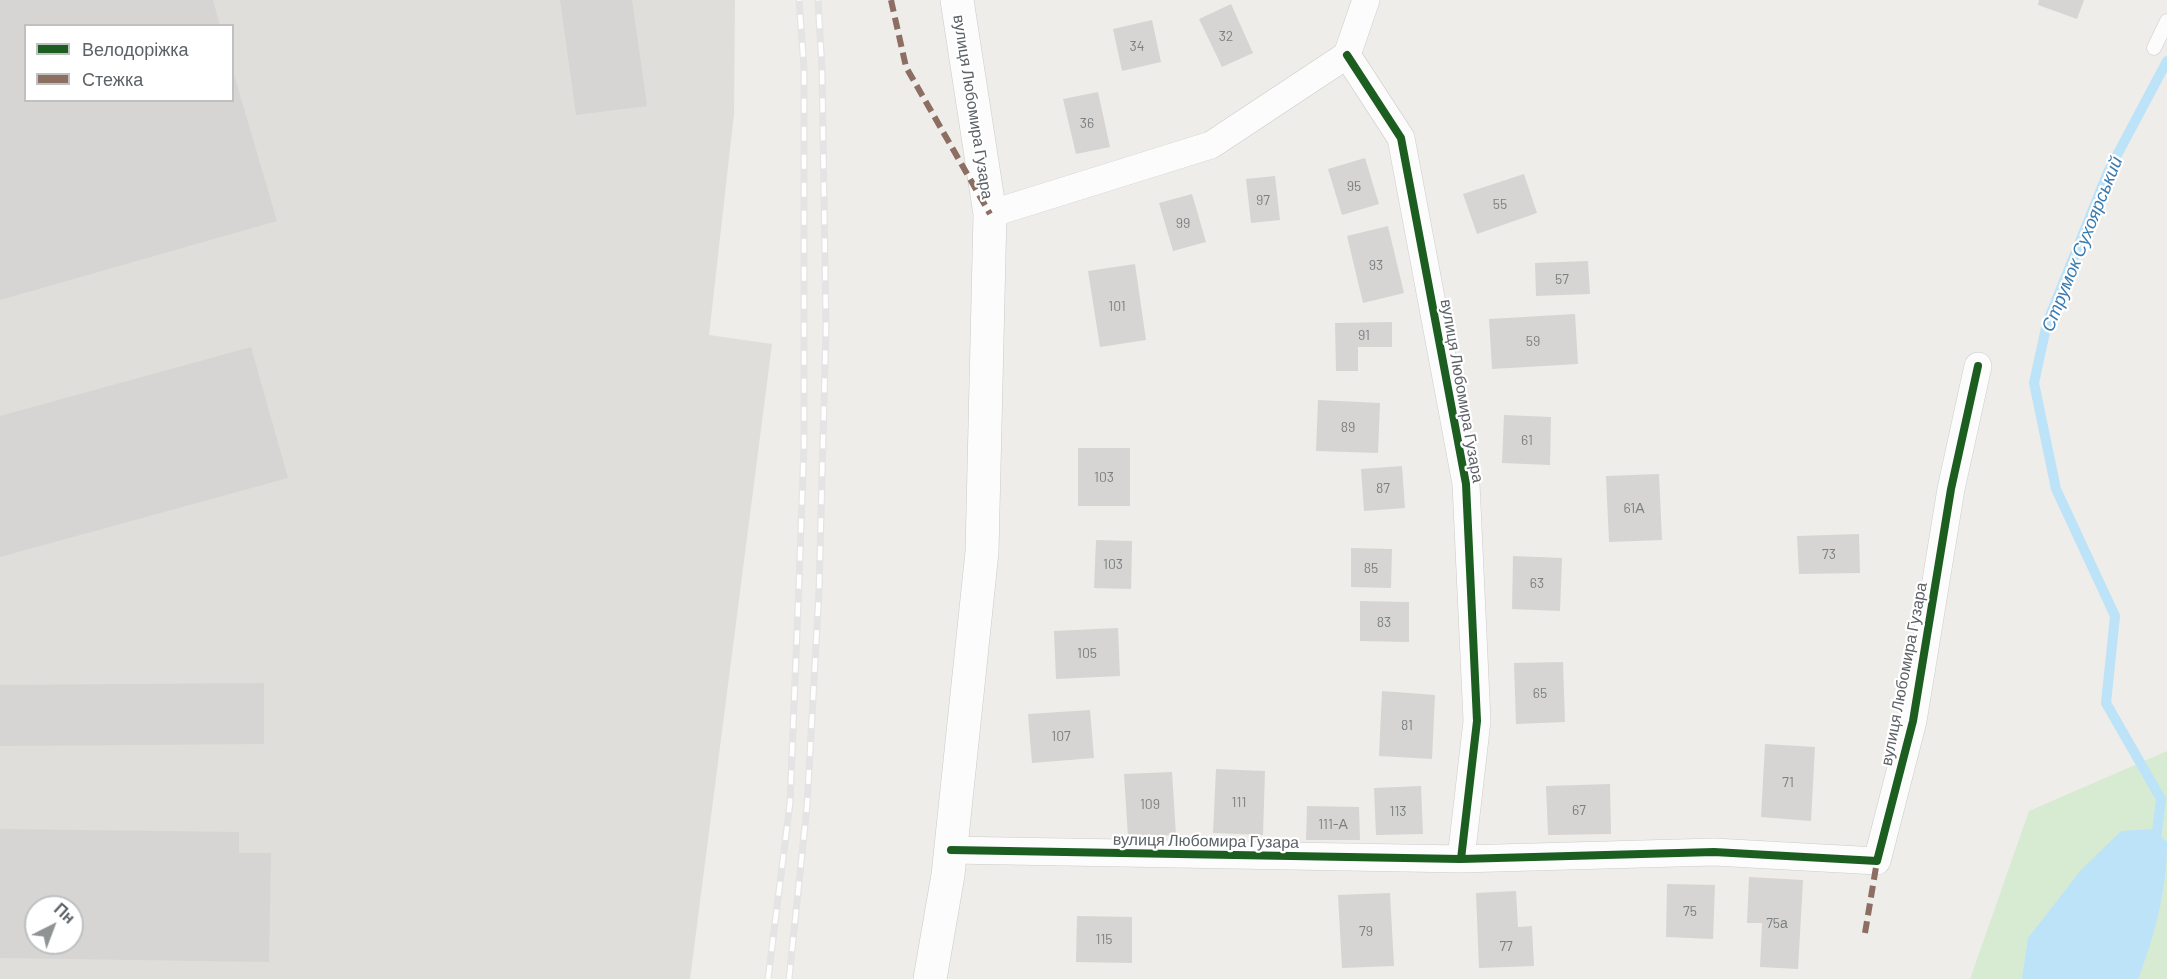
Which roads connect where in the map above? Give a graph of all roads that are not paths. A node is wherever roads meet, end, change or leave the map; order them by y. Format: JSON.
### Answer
{"nodes":[{"id":1,"x":957,"y":0,"type":"edge"},
{"id":2,"x":1366,"y":0,"type":"edge"},
{"id":3,"x":2167,"y":21,"type":"edge"},
{"id":4,"x":2154,"y":48,"type":"dead end"},
{"id":5,"x":1347,"y":55,"type":"junction"},
{"id":6,"x":990,"y":214,"type":"junction"},
{"id":7,"x":1978,"y":366,"type":"dead end"},
{"id":8,"x":951,"y":850,"type":"junction"},
{"id":9,"x":1461,"y":859,"type":"junction"},
{"id":10,"x":930,"y":979,"type":"edge"}],
"edges":[{"from":1,"to":6,"type":"main road","name":"вулиця Любомира Гузара"},
{"from":2,"to":5,"type":"street"},
{"from":3,"to":4,"type":"lane"},
{"from":5,"to":6,"type":"street","name":"вулиця Любомира Гузара"},
{"from":5,"to":9,"type":"street","name":"вулиця Любомира Гузара"},
{"from":6,"to":8,"type":"main road","name":"вулиця Любомира Гузара"},
{"from":7,"to":9,"type":"street","name":"вулиця Любомира Гузара"},
{"from":8,"to":9,"type":"street","name":"вулиця Любомира Гузара"},
{"from":8,"to":10,"type":"main road","name":"вулиця Любомира Гузара"}]}
